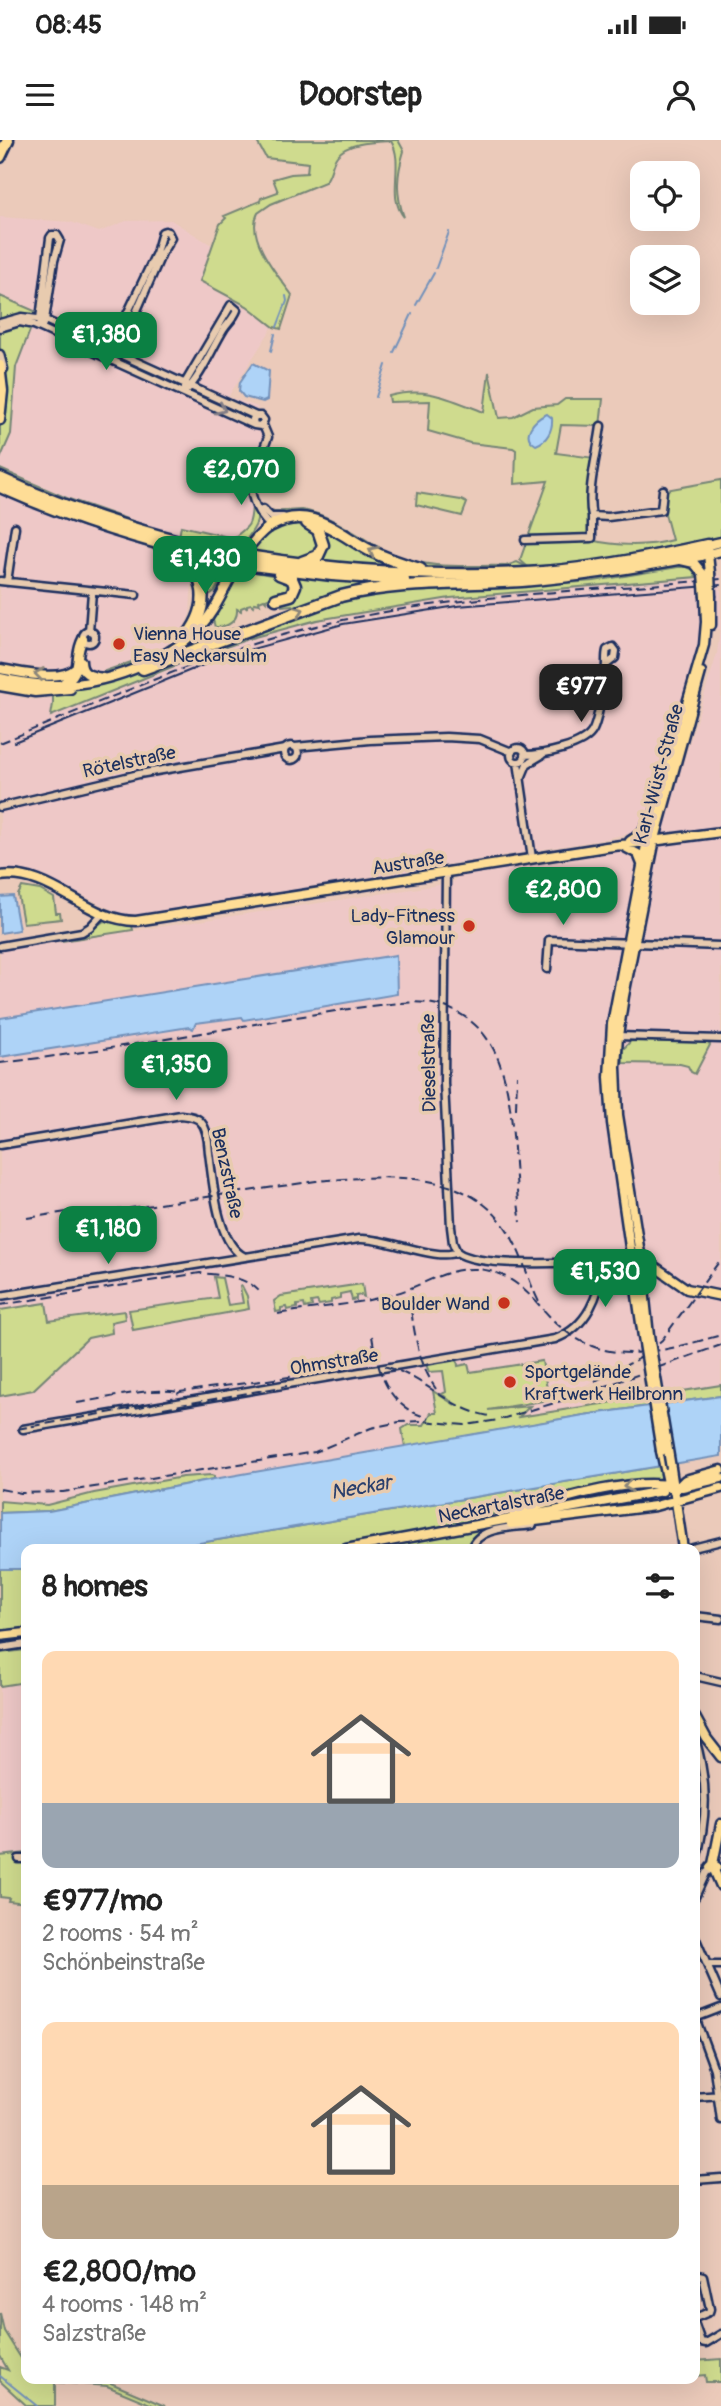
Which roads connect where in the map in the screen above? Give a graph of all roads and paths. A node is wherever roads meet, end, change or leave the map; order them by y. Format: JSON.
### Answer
{"nodes":[{"id":1,"x":5,"y":140,"type":"edge"},
{"id":2,"x":0,"y":145,"type":"edge"},
{"id":3,"x":0,"y":158,"type":"edge"},
{"id":4,"x":51,"y":261,"type":"dead end"},
{"id":5,"x":140,"y":294,"type":"junction"},
{"id":6,"x":43,"y":320,"type":"junction"},
{"id":7,"x":0,"y":326,"type":"edge"},
{"id":8,"x":41,"y":328,"type":"junction"},
{"id":9,"x":110,"y":350,"type":"junction"},
{"id":10,"x":0,"y":354,"type":"edge"},
{"id":11,"x":118,"y":354,"type":"junction"},
{"id":12,"x":111,"y":359,"type":"junction"},
{"id":13,"x":0,"y":365,"type":"edge"},
{"id":14,"x":3,"y":381,"type":"junction"},
{"id":15,"x":188,"y":384,"type":"junction"},
{"id":16,"x":185,"y":392,"type":"junction"},
{"id":17,"x":256,"y":416,"type":"junction"},
{"id":18,"x":0,"y":420,"type":"edge"},
{"id":19,"x":254,"y":425,"type":"junction"},
{"id":20,"x":263,"y":425,"type":"junction"},
{"id":21,"x":601,"y":426,"type":"dead end"},
{"id":22,"x":254,"y":474,"type":"junction"},
{"id":23,"x":0,"y":478,"type":"edge"},
{"id":24,"x":0,"y":486,"type":"edge"},
{"id":25,"x":663,"y":490,"type":"dead end"},
{"id":26,"x":267,"y":514,"type":"junction"},
{"id":27,"x":592,"y":516,"type":"junction"},
{"id":28,"x":290,"y":517,"type":"junction"},
{"id":29,"x":272,"y":525,"type":"junction"},
{"id":30,"x":15,"y":527,"type":"dead end"},
{"id":31,"x":139,"y":539,"type":"junction"},
{"id":32,"x":525,"y":540,"type":"dead end"},
{"id":33,"x":721,"y":542,"type":"edge"},
{"id":34,"x":704,"y":550,"type":"junction"},
{"id":35,"x":721,"y":551,"type":"edge"},
{"id":36,"x":678,"y":560,"type":"junction"},
{"id":37,"x":253,"y":561,"type":"junction"},
{"id":38,"x":292,"y":563,"type":"junction"},
{"id":39,"x":237,"y":567,"type":"junction"},
{"id":40,"x":706,"y":573,"type":"junction"},
{"id":41,"x":462,"y":574,"type":"junction"},
{"id":42,"x":4,"y":581,"type":"edge"},
{"id":43,"x":452,"y":582,"type":"junction"},
{"id":44,"x":92,"y":592,"type":"junction"},
{"id":45,"x":136,"y":595,"type":"dead end"},
{"id":46,"x":708,"y":597,"type":"junction"},
{"id":47,"x":276,"y":599,"type":"dead end"},
{"id":48,"x":85,"y":641,"type":"junction"},
{"id":49,"x":183,"y":642,"type":"junction"},
{"id":50,"x":606,"y":665,"type":"dead end"},
{"id":51,"x":76,"y":668,"type":"junction"},
{"id":52,"x":0,"y":669,"type":"edge"},
{"id":53,"x":143,"y":669,"type":"junction"},
{"id":54,"x":106,"y":678,"type":"junction"},
{"id":55,"x":0,"y":682,"type":"edge"},
{"id":56,"x":59,"y":685,"type":"junction"},
{"id":57,"x":297,"y":750,"type":"junction"},
{"id":58,"x":285,"y":752,"type":"junction"},
{"id":59,"x":512,"y":752,"type":"junction"},
{"id":60,"x":524,"y":755,"type":"junction"},
{"id":61,"x":542,"y":755,"type":"junction"},
{"id":62,"x":518,"y":762,"type":"junction"},
{"id":63,"x":521,"y":778,"type":"junction"},
{"id":64,"x":662,"y":788,"type":"junction"},
{"id":65,"x":0,"y":807,"type":"edge"},
{"id":66,"x":661,"y":817,"type":"junction"},
{"id":67,"x":528,"y":830,"type":"junction"},
{"id":68,"x":721,"y":832,"type":"edge"},
{"id":69,"x":680,"y":836,"type":"junction"},
{"id":70,"x":651,"y":840,"type":"junction"},
{"id":71,"x":623,"y":844,"type":"junction"},
{"id":72,"x":561,"y":853,"type":"junction"},
{"id":73,"x":532,"y":858,"type":"junction"},
{"id":74,"x":510,"y":862,"type":"junction"},
{"id":75,"x":642,"y":864,"type":"junction"},
{"id":76,"x":446,"y":872,"type":"junction"},
{"id":77,"x":0,"y":876,"type":"edge"},
{"id":78,"x":102,"y":915,"type":"junction"},
{"id":79,"x":630,"y":943,"type":"junction"},
{"id":80,"x":0,"y":946,"type":"edge"},
{"id":81,"x":721,"y":946,"type":"edge"},
{"id":82,"x":547,"y":969,"type":"dead end"},
{"id":83,"x":615,"y":1036,"type":"junction"},
{"id":84,"x":721,"y":1039,"type":"edge"},
{"id":85,"x":0,"y":1144,"type":"edge"},
{"id":86,"x":637,"y":1238,"type":"junction"},
{"id":87,"x":457,"y":1252,"type":"junction"},
{"id":88,"x":247,"y":1258,"type":"junction"},
{"id":89,"x":637,"y":1260,"type":"junction"},
{"id":90,"x":604,"y":1262,"type":"junction"},
{"id":91,"x":661,"y":1271,"type":"junction"},
{"id":92,"x":644,"y":1288,"type":"junction"},
{"id":93,"x":0,"y":1296,"type":"edge"},
{"id":94,"x":721,"y":1296,"type":"edge"},
{"id":95,"x":646,"y":1337,"type":"junction"},
{"id":96,"x":23,"y":1429,"type":"dead end"},
{"id":97,"x":666,"y":1469,"type":"junction"},
{"id":98,"x":721,"y":1470,"type":"edge"},
{"id":99,"x":721,"y":1478,"type":"edge"},
{"id":100,"x":652,"y":1482,"type":"junction"},
{"id":101,"x":721,"y":1488,"type":"edge"},
{"id":102,"x":673,"y":1492,"type":"junction"},
{"id":103,"x":598,"y":1513,"type":"junction"},
{"id":104,"x":469,"y":1527,"type":"junction"},
{"id":105,"x":450,"y":1530,"type":"junction"},
{"id":106,"x":721,"y":1541,"type":"edge"},
{"id":107,"x":376,"y":1544,"type":"edge"},
{"id":108,"x":473,"y":1544,"type":"edge"},
{"id":109,"x":682,"y":1544,"type":"edge"},
{"id":110,"x":700,"y":1546,"type":"edge"},
{"id":111,"x":700,"y":1617,"type":"edge"},
{"id":112,"x":721,"y":1619,"type":"edge"},
{"id":113,"x":21,"y":1634,"type":"edge"},
{"id":114,"x":0,"y":1636,"type":"edge"},
{"id":115,"x":21,"y":1645,"type":"edge"},
{"id":116,"x":0,"y":1648,"type":"edge"},
{"id":117,"x":700,"y":1677,"type":"edge"},
{"id":118,"x":721,"y":1682,"type":"edge"},
{"id":119,"x":700,"y":1726,"type":"edge"},
{"id":120,"x":721,"y":1757,"type":"edge"},
{"id":121,"x":700,"y":1761,"type":"edge"},
{"id":122,"x":721,"y":1824,"type":"edge"},
{"id":123,"x":700,"y":1842,"type":"edge"},
{"id":124,"x":715,"y":1867,"type":"edge"},
{"id":125,"x":700,"y":1886,"type":"edge"},
{"id":126,"x":721,"y":1886,"type":"edge"},
{"id":127,"x":700,"y":1949,"type":"edge"},
{"id":128,"x":707,"y":1965,"type":"junction"},
{"id":129,"x":721,"y":1965,"type":"edge"},
{"id":130,"x":721,"y":1997,"type":"edge"},
{"id":131,"x":721,"y":2008,"type":"edge"},
{"id":132,"x":700,"y":2016,"type":"edge"},
{"id":133,"x":700,"y":2031,"type":"edge"},
{"id":134,"x":719,"y":2095,"type":"edge"},
{"id":135,"x":700,"y":2097,"type":"edge"},
{"id":136,"x":721,"y":2120,"type":"edge"},
{"id":137,"x":721,"y":2178,"type":"edge"},
{"id":138,"x":700,"y":2180,"type":"edge"},
{"id":139,"x":700,"y":2275,"type":"edge"},
{"id":140,"x":700,"y":2316,"type":"edge"},
{"id":141,"x":721,"y":2334,"type":"edge"},
{"id":142,"x":700,"y":2339,"type":"edge"}],
"edges":[{"from":1,"to":2,"type":"highway"},
{"from":1,"to":3,"type":"highway"},
{"from":4,"to":6,"type":"street"},
{"from":5,"to":5,"type":"street"},
{"from":5,"to":9,"type":"street"},
{"from":5,"to":11,"type":"street"},
{"from":6,"to":7,"type":"street"},
{"from":6,"to":8,"type":"street"},
{"from":6,"to":9,"type":"street"},
{"from":7,"to":8,"type":"street"},
{"from":8,"to":12,"type":"street"},
{"from":9,"to":11,"type":"street"},
{"from":9,"to":12,"type":"street"},
{"from":10,"to":14,"type":"street"},
{"from":11,"to":12,"type":"street"},
{"from":11,"to":15,"type":"street"},
{"from":12,"to":16,"type":"street"},
{"from":13,"to":14,"type":"main road"},
{"from":14,"to":18,"type":"main road"},
{"from":15,"to":15,"type":"street"},
{"from":15,"to":16,"type":"street"},
{"from":15,"to":17,"type":"street"},
{"from":16,"to":19,"type":"street","one_way":true},
{"from":17,"to":19,"type":"street"},
{"from":17,"to":20,"type":"street"},
{"from":19,"to":20,"type":"street"},
{"from":20,"to":22,"type":"street"},
{"from":21,"to":27,"type":"street"},
{"from":22,"to":26,"type":"street"},
{"from":22,"to":29,"type":"street"},
{"from":23,"to":37,"type":"highway","bridge":true},
{"from":24,"to":31,"type":"highway"},
{"from":25,"to":27,"type":"street"},
{"from":26,"to":28,"type":"street"},
{"from":26,"to":29,"type":"street"},
{"from":27,"to":32,"type":"street"},
{"from":28,"to":29,"type":"highway"},
{"from":41,"to":28,"type":"highway","one_way":true},
{"from":29,"to":38,"type":"highway"},
{"from":29,"to":39,"type":"main road"},
{"from":30,"to":42,"type":"street"},
{"from":31,"to":37,"type":"highway","bridge":true},
{"from":31,"to":49,"type":"highway"},
{"from":33,"to":34,"type":"main road"},
{"from":34,"to":35,"type":"main road"},
{"from":34,"to":36,"type":"highway"},
{"from":34,"to":40,"type":"main road","name":"Karl-Wüst-Straße"},
{"from":34,"to":41,"type":"highway"},
{"from":36,"to":40,"type":"main road"},
{"from":36,"to":43,"type":"highway"},
{"from":37,"to":38,"type":"highway"},
{"from":37,"to":43,"type":"highway"},
{"from":37,"to":47,"type":"highway"},
{"from":38,"to":41,"type":"highway"},
{"from":39,"to":49,"type":"main road"},
{"from":39,"to":53,"type":"main road"},
{"from":40,"to":46,"type":"main road","name":"Karl-Wüst-Straße","bridge":true},
{"from":42,"to":44,"type":"street"},
{"from":53,"to":43,"type":"highway","one_way":true},
{"from":44,"to":45,"type":"street"},
{"from":44,"to":48,"type":"street"},
{"from":46,"to":64,"type":"main road","name":"Karl-Wüst-Straße"},
{"from":46,"to":66,"type":"main road","name":"Karl-Wüst-Straße"},
{"from":48,"to":51,"type":"main road"},
{"from":48,"to":54,"type":"main road"},
{"from":49,"to":54,"type":"main road"},
{"from":50,"to":61,"type":"street"},
{"from":51,"to":52,"type":"main road","one_way":true},
{"from":51,"to":56,"type":"main road"},
{"from":53,"to":55,"type":"main road"},
{"from":54,"to":56,"type":"main road"},
{"from":55,"to":56,"type":"main road"},
{"from":57,"to":58,"type":"street"},
{"from":57,"to":58,"type":"street"},
{"from":57,"to":59,"type":"street"},
{"from":58,"to":65,"type":"street","name":"Rötelstraße"},
{"from":59,"to":60,"type":"street"},
{"from":59,"to":62,"type":"street"},
{"from":60,"to":61,"type":"street"},
{"from":60,"to":62,"type":"street"},
{"from":61,"to":63,"type":"street"},
{"from":62,"to":63,"type":"street"},
{"from":63,"to":67,"type":"street"},
{"from":64,"to":70,"type":"main road","name":"Karl-Wüst-Straße"},
{"from":64,"to":71,"type":"main road"},
{"from":66,"to":69,"type":"main road"},
{"from":66,"to":70,"type":"main road","name":"Karl-Wüst-Straße"},
{"from":67,"to":72,"type":"street"},
{"from":67,"to":73,"type":"street"},
{"from":67,"to":74,"type":"street"},
{"from":68,"to":69,"type":"main road","name":"Austraße"},
{"from":69,"to":70,"type":"main road","name":"Austraße"},
{"from":70,"to":71,"type":"main road","name":"Austraße"},
{"from":70,"to":75,"type":"main road","name":"Karl-Wüst-Straße"},
{"from":70,"to":79,"type":"main road","name":"Karl-Wüst-Straße"},
{"from":71,"to":72,"type":"main road","name":"Austraße"},
{"from":71,"to":75,"type":"main road"},
{"from":72,"to":73,"type":"main road","name":"Austraße"},
{"from":73,"to":74,"type":"main road","name":"Austraße"},
{"from":74,"to":76,"type":"main road","name":"Austraße"},
{"from":75,"to":79,"type":"main road","name":"Karl-Wüst-Straße"},
{"from":76,"to":78,"type":"main road","name":"Austraße"},
{"from":76,"to":87,"type":"street","name":"Dieselstraße"},
{"from":77,"to":78,"type":"main road","name":"Austraße"},
{"from":78,"to":80,"type":"street"},
{"from":79,"to":81,"type":"street"},
{"from":79,"to":82,"type":"street"},
{"from":79,"to":83,"type":"main road","name":"Karl-Wüst-Straße"},
{"from":83,"to":84,"type":"street"},
{"from":83,"to":86,"type":"main road","name":"Karl-Wüst-Straße"},
{"from":83,"to":89,"type":"main road","name":"Karl-Wüst-Straße"},
{"from":85,"to":88,"type":"street","name":"Benzstraße"},
{"from":86,"to":89,"type":"main road","name":"Karl-Wüst-Straße"},
{"from":86,"to":91,"type":"main road"},
{"from":87,"to":88,"type":"street"},
{"from":87,"to":90,"type":"street"},
{"from":88,"to":93,"type":"street"},
{"from":89,"to":90,"type":"street"},
{"from":89,"to":91,"type":"main road"},
{"from":89,"to":92,"type":"main road"},
{"from":89,"to":95,"type":"main road"},
{"from":90,"to":96,"type":"street","name":"Ohmstraße"},
{"from":91,"to":92,"type":"main road"},
{"from":91,"to":94,"type":"main road"},
{"from":92,"to":95,"type":"main road"},
{"from":95,"to":97,"type":"main road","bridge":true},
{"from":95,"to":97,"type":"main road","bridge":true},
{"from":97,"to":98,"type":"main road"},
{"from":97,"to":100,"type":"main road"},
{"from":97,"to":102,"type":"main road"},
{"from":98,"to":102,"type":"main road"},
{"from":99,"to":102,"type":"main road","name":"Neckartalstraße"},
{"from":100,"to":102,"type":"main road"},
{"from":100,"to":104,"type":"main road","one_way":true},
{"from":101,"to":102,"type":"main road"},
{"from":102,"to":103,"type":"main road"},
{"from":102,"to":104,"type":"main road","name":"Neckartalstraße"},
{"from":102,"to":109,"type":"main road"},
{"from":103,"to":105,"type":"main road"},
{"from":103,"to":108,"type":"street"},
{"from":104,"to":105,"type":"main road","name":"Neckartalstraße"},
{"from":105,"to":107,"type":"main road","name":"Neckartalstraße"},
{"from":106,"to":110,"type":"street"},
{"from":111,"to":112,"type":"street"},
{"from":113,"to":114,"type":"main road"},
{"from":115,"to":116,"type":"street"},
{"from":117,"to":118,"type":"street"},
{"from":119,"to":120,"type":"main road"},
{"from":121,"to":123,"type":"street"},
{"from":122,"to":124,"type":"main road"},
{"from":124,"to":125,"type":"street"},
{"from":124,"to":126,"type":"main road"},
{"from":127,"to":128,"type":"street"},
{"from":128,"to":129,"type":"street"},
{"from":128,"to":130,"type":"street"},
{"from":131,"to":132,"type":"street"},
{"from":133,"to":134,"type":"street"},
{"from":134,"to":135,"type":"street"},
{"from":134,"to":136,"type":"street"},
{"from":137,"to":138,"type":"street"},
{"from":139,"to":140,"type":"street"},
{"from":141,"to":142,"type":"street"}]}
